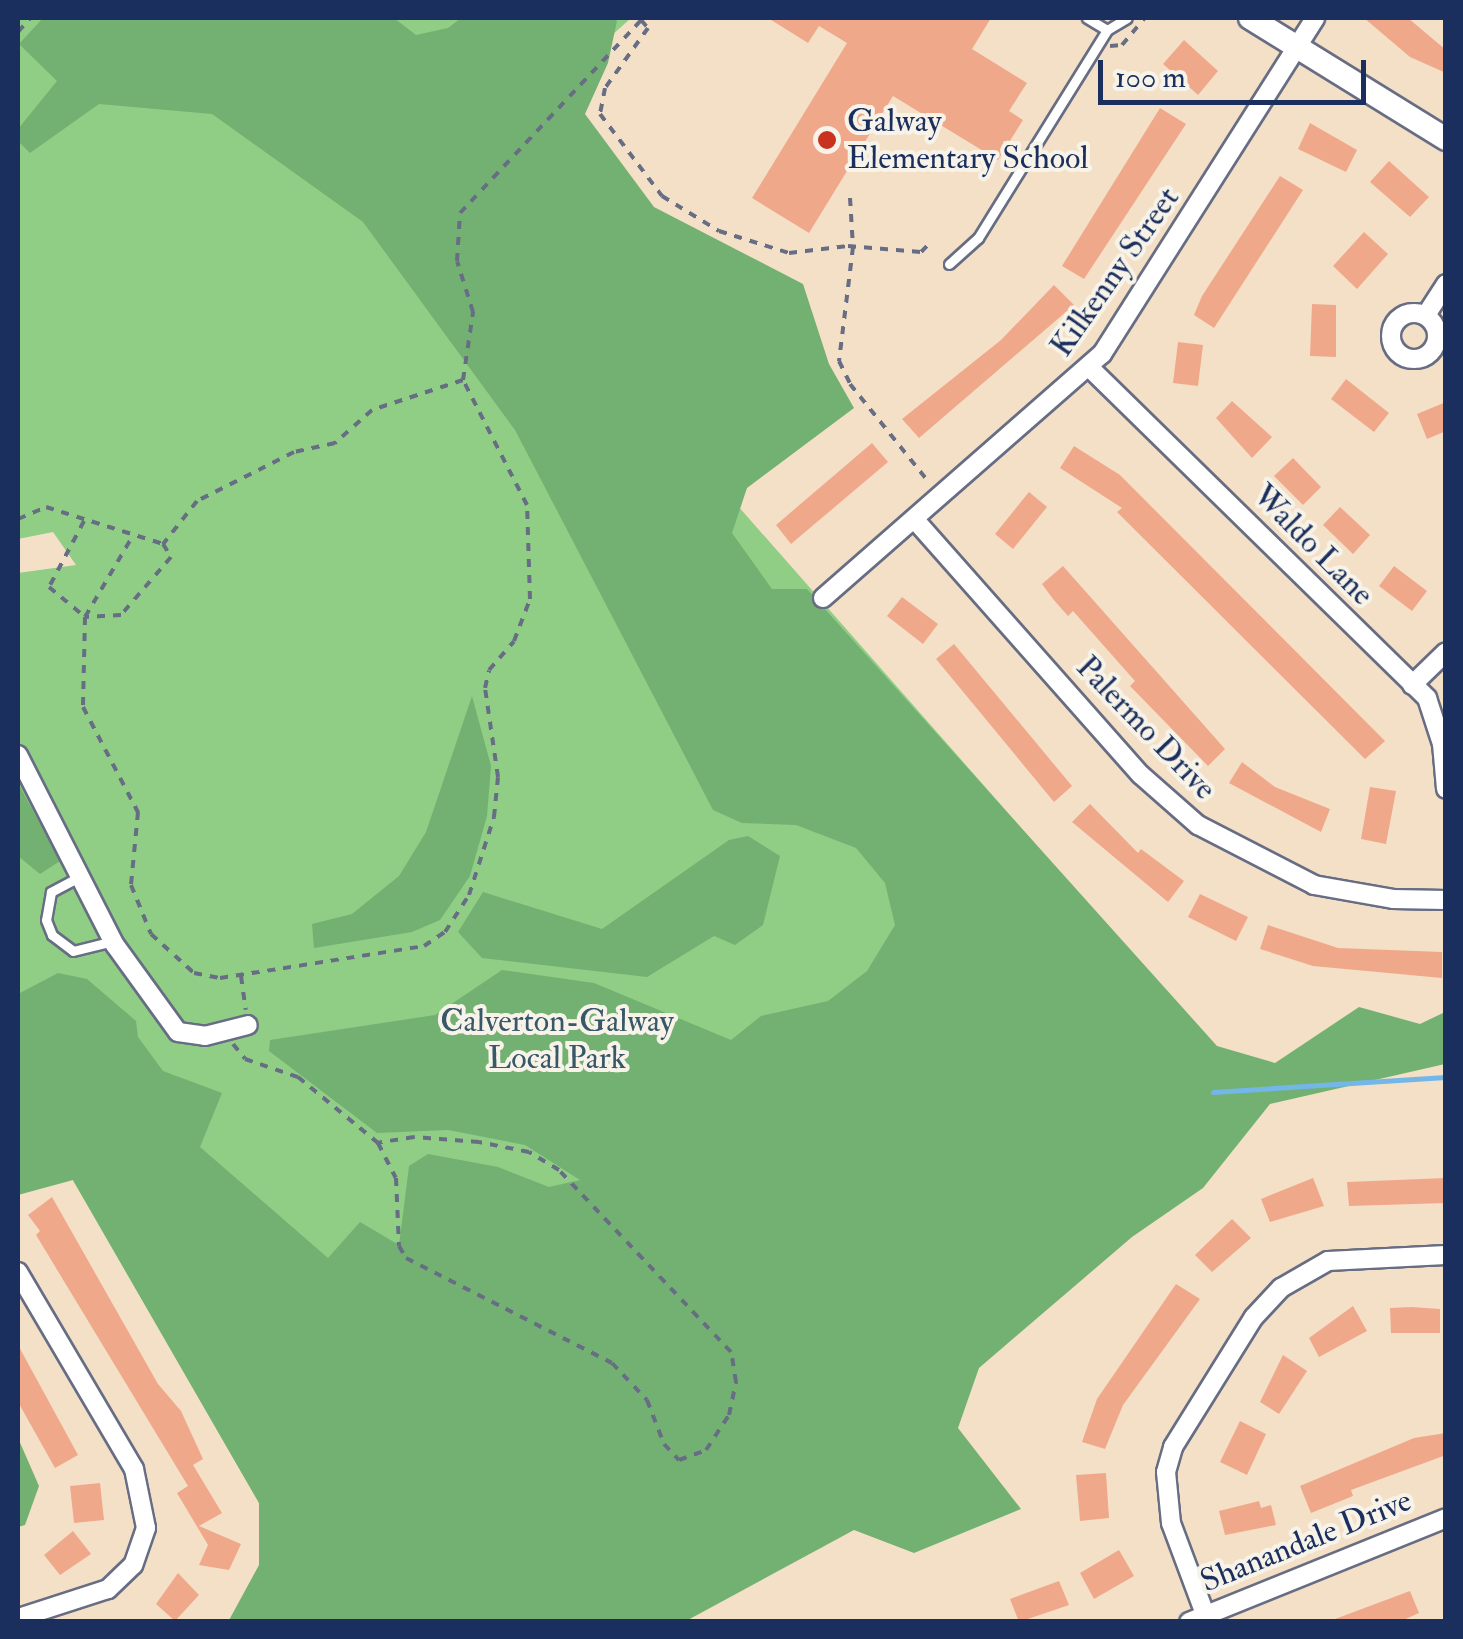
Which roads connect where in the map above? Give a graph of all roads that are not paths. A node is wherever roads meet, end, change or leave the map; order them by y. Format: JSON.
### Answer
{"nodes":[{"id":1,"x":1087,"y":18,"type":"edge"},
{"id":2,"x":1128,"y":18,"type":"edge"},
{"id":3,"x":1250,"y":18,"type":"edge"},
{"id":4,"x":1315,"y":18,"type":"edge"},
{"id":5,"x":1108,"y":30,"type":"junction"},
{"id":6,"x":1297,"y":46,"type":"junction"},
{"id":7,"x":1446,"y":139,"type":"edge"},
{"id":8,"x":949,"y":264,"type":"dead end"},
{"id":9,"x":1446,"y":284,"type":"edge"},
{"id":10,"x":1426,"y":315,"type":"dead end"},
{"id":11,"x":1090,"y":368,"type":"junction"},
{"id":12,"x":916,"y":520,"type":"junction"},
{"id":13,"x":823,"y":598,"type":"dead end"},
{"id":14,"x":1446,"y":652,"type":"edge"},
{"id":15,"x":1412,"y":685,"type":"junction"},
{"id":16,"x":18,"y":756,"type":"edge"},
{"id":17,"x":1446,"y":789,"type":"edge"},
{"id":18,"x":79,"y":878,"type":"junction"},
{"id":19,"x":1446,"y":900,"type":"edge"},
{"id":20,"x":113,"y":941,"type":"junction"},
{"id":21,"x":248,"y":1026,"type":"road end"},
{"id":22,"x":1446,"y":1254,"type":"edge"},
{"id":23,"x":18,"y":1272,"type":"edge"},
{"id":24,"x":1446,"y":1518,"type":"edge"},
{"id":25,"x":18,"y":1618,"type":"edge"},
{"id":26,"x":1197,"y":1618,"type":"edge"}],
"edges":[{"from":1,"to":5,"type":"lane"},
{"from":2,"to":5,"type":"lane"},
{"from":3,"to":6,"type":"street"},
{"from":4,"to":6,"type":"street","name":"Kilkenny Street"},
{"from":5,"to":8,"type":"lane"},
{"from":6,"to":7,"type":"street"},
{"from":6,"to":11,"type":"street","name":"Kilkenny Street"},
{"from":9,"to":10,"type":"street"},
{"from":11,"to":12,"type":"street","name":"Kilkenny Street"},
{"from":11,"to":15,"type":"street","name":"Waldo Lane"},
{"from":12,"to":13,"type":"street","name":"Kilkenny Street"},
{"from":12,"to":19,"type":"street","name":"Palermo Drive"},
{"from":14,"to":15,"type":"street"},
{"from":15,"to":17,"type":"street","name":"Waldo Lane"},
{"from":16,"to":18,"type":"street"},
{"from":18,"to":20,"type":"street"},
{"from":18,"to":20,"type":"lane"},
{"from":20,"to":21,"type":"street"},
{"from":22,"to":26,"type":"street"},
{"from":23,"to":25,"type":"street"},
{"from":24,"to":26,"type":"street","name":"Shanandale Drive"}]}
